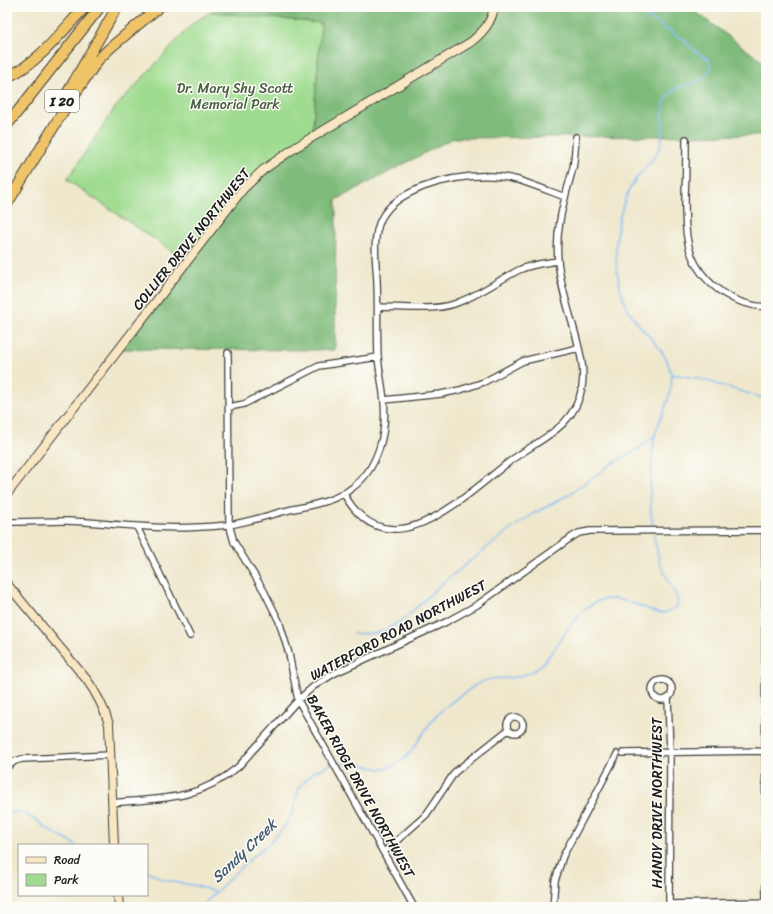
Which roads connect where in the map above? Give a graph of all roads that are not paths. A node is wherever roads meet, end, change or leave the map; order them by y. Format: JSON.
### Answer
{"nodes":[{"id":1,"x":85,"y":7,"type":"edge"},
{"id":2,"x":100,"y":7,"type":"edge"},
{"id":3,"x":117,"y":7,"type":"edge"},
{"id":4,"x":159,"y":7,"type":"edge"},
{"id":5,"x":494,"y":7,"type":"edge"},
{"id":6,"x":7,"y":76,"type":"edge"},
{"id":7,"x":7,"y":125,"type":"edge"},
{"id":8,"x":576,"y":138,"type":"dead end"},
{"id":9,"x":686,"y":139,"type":"dead end"},
{"id":10,"x":7,"y":195,"type":"edge"},
{"id":11,"x":565,"y":197,"type":"junction"},
{"id":12,"x":7,"y":204,"type":"edge"},
{"id":13,"x":558,"y":261,"type":"junction"},
{"id":14,"x":378,"y":306,"type":"junction"},
{"id":15,"x":766,"y":307,"type":"edge"},
{"id":16,"x":579,"y":348,"type":"junction"},
{"id":17,"x":228,"y":353,"type":"dead end"},
{"id":18,"x":378,"y":357,"type":"junction"},
{"id":19,"x":384,"y":400,"type":"junction"},
{"id":20,"x":229,"y":407,"type":"junction"},
{"id":21,"x":7,"y":494,"type":"edge"},
{"id":22,"x":344,"y":494,"type":"junction"},
{"id":23,"x":7,"y":522,"type":"edge"},
{"id":24,"x":230,"y":524,"type":"junction"},
{"id":25,"x":137,"y":526,"type":"junction"},
{"id":26,"x":766,"y":530,"type":"edge"},
{"id":27,"x":7,"y":584,"type":"edge"},
{"id":28,"x":190,"y":636,"type":"dead end"},
{"id":29,"x":668,"y":698,"type":"dead end"},
{"id":30,"x":298,"y":700,"type":"junction"},
{"id":31,"x":508,"y":730,"type":"dead end"},
{"id":32,"x":766,"y":751,"type":"edge"},
{"id":33,"x":670,"y":752,"type":"junction"},
{"id":34,"x":111,"y":755,"type":"junction"},
{"id":35,"x":7,"y":767,"type":"edge"},
{"id":36,"x":112,"y":802,"type":"junction"},
{"id":37,"x":114,"y":844,"type":"edge"},
{"id":38,"x":384,"y":852,"type":"junction"},
{"id":39,"x":118,"y":896,"type":"edge"},
{"id":40,"x":766,"y":902,"type":"edge"},
{"id":41,"x":669,"y":905,"type":"edge"},
{"id":42,"x":119,"y":907,"type":"edge"},
{"id":43,"x":272,"y":907,"type":"edge"},
{"id":44,"x":292,"y":907,"type":"edge"},
{"id":45,"x":414,"y":907,"type":"edge"},
{"id":46,"x":553,"y":907,"type":"edge"},
{"id":47,"x":766,"y":907,"type":"edge"}],
"edges":[{"from":1,"to":6,"type":"highway"},
{"from":2,"to":7,"type":"highway","number":"I 20"},
{"from":3,"to":10,"type":"highway","number":"I 20"},
{"from":4,"to":12,"type":"highway"},
{"from":5,"to":21,"type":"main road","name":"COLLIER DRIVE NORTHWEST"},
{"from":8,"to":11,"type":"street"},
{"from":9,"to":15,"type":"street"},
{"from":11,"to":13,"type":"street"},
{"from":11,"to":14,"type":"street"},
{"from":13,"to":14,"type":"street"},
{"from":13,"to":16,"type":"street"},
{"from":14,"to":18,"type":"street"},
{"from":16,"to":19,"type":"street"},
{"from":16,"to":22,"type":"street"},
{"from":17,"to":20,"type":"street","name":"BAKER RIDGE DRIVE NORTHWEST"},
{"from":18,"to":19,"type":"street"},
{"from":18,"to":20,"type":"street"},
{"from":19,"to":22,"type":"street"},
{"from":20,"to":24,"type":"street","name":"BAKER RIDGE DRIVE NORTHWEST"},
{"from":22,"to":24,"type":"street"},
{"from":23,"to":25,"type":"street"},
{"from":24,"to":25,"type":"street"},
{"from":24,"to":30,"type":"street","name":"BAKER RIDGE DRIVE NORTHWEST"},
{"from":25,"to":28,"type":"street"},
{"from":26,"to":30,"type":"street","name":"WATERFORD ROAD NORTHWEST"},
{"from":26,"to":32,"type":"street"},
{"from":27,"to":34,"type":"main road"},
{"from":29,"to":33,"type":"street","name":"HANDY DRIVE NORTHWEST"},
{"from":30,"to":36,"type":"street","name":"WATERFORD ROAD NORTHWEST"},
{"from":30,"to":38,"type":"street","name":"BAKER RIDGE DRIVE NORTHWEST"},
{"from":31,"to":38,"type":"street"},
{"from":32,"to":33,"type":"street"},
{"from":32,"to":40,"type":"street"},
{"from":33,"to":41,"type":"street","name":"HANDY DRIVE NORTHWEST"},
{"from":33,"to":46,"type":"street"},
{"from":34,"to":35,"type":"street"},
{"from":34,"to":36,"type":"main road"},
{"from":36,"to":37,"type":"main road"},
{"from":38,"to":45,"type":"street","name":"BAKER RIDGE DRIVE NORTHWEST"},
{"from":39,"to":42,"type":"main road"},
{"from":40,"to":41,"type":"street"},
{"from":40,"to":47,"type":"street"},
{"from":43,"to":44,"type":"street"}]}
